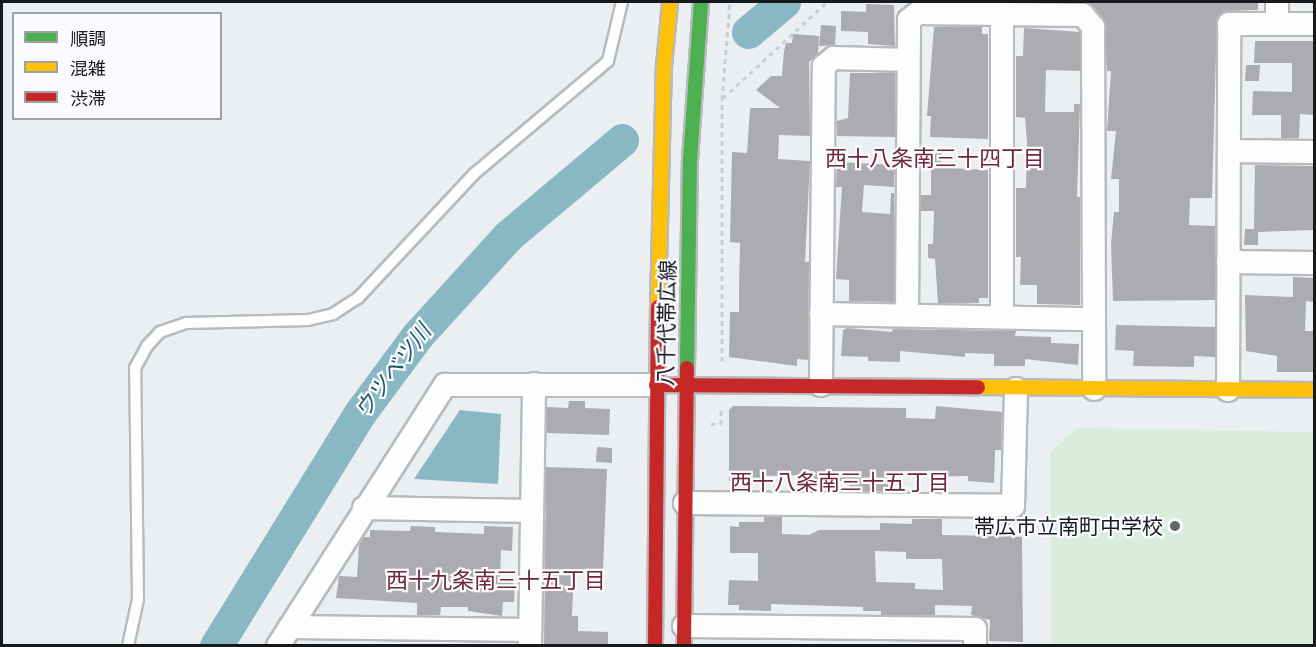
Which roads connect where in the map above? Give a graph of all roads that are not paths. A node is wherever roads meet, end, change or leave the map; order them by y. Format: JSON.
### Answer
{"nodes":[{"id":1,"x":622,"y":2,"type":"edge"},
{"id":2,"x":670,"y":2,"type":"edge"},
{"id":3,"x":701,"y":2,"type":"edge"},
{"id":4,"x":1277,"y":13,"type":"edge"},
{"id":5,"x":1002,"y":14,"type":"junction"},
{"id":6,"x":1314,"y":24,"type":"edge"},
{"id":7,"x":908,"y":60,"type":"junction"},
{"id":8,"x":1229,"y":151,"type":"junction"},
{"id":9,"x":1314,"y":152,"type":"edge"},
{"id":10,"x":1228,"y":262,"type":"junction"},
{"id":11,"x":1314,"y":263,"type":"edge"},
{"id":12,"x":821,"y":314,"type":"junction"},
{"id":13,"x":907,"y":315,"type":"junction"},
{"id":14,"x":1002,"y":317,"type":"junction"},
{"id":15,"x":1093,"y":319,"type":"junction"},
{"id":16,"x":534,"y":384,"type":"junction"},
{"id":17,"x":656,"y":385,"type":"junction"},
{"id":18,"x":686,"y":385,"type":"junction"},
{"id":19,"x":821,"y":385,"type":"junction"},
{"id":20,"x":1094,"y":388,"type":"junction"},
{"id":21,"x":1016,"y":389,"type":"junction"},
{"id":22,"x":1228,"y":390,"type":"junction"},
{"id":23,"x":1314,"y":390,"type":"edge"},
{"id":24,"x":685,"y":503,"type":"junction"},
{"id":25,"x":364,"y":508,"type":"junction"},
{"id":26,"x":532,"y":511,"type":"junction"},
{"id":27,"x":284,"y":636,"type":"edge"},
{"id":28,"x":684,"y":636,"type":"edge"},
{"id":29,"x":530,"y":638,"type":"edge"},
{"id":30,"x":128,"y":645,"type":"edge"},
{"id":31,"x":656,"y":645,"type":"edge"},
{"id":32,"x":975,"y":645,"type":"edge"}],
"edges":[{"from":1,"to":30,"type":"lane"},
{"from":2,"to":17,"type":"main road","name":"八千代帯広線"},
{"from":3,"to":18,"type":"main road","name":"八千代帯広線"},
{"from":4,"to":6,"type":"street"},
{"from":4,"to":8,"type":"street"},
{"from":5,"to":7,"type":"street"},
{"from":5,"to":14,"type":"street"},
{"from":5,"to":15,"type":"street"},
{"from":7,"to":12,"type":"street"},
{"from":7,"to":13,"type":"street"},
{"from":8,"to":9,"type":"street"},
{"from":8,"to":10,"type":"street"},
{"from":10,"to":11,"type":"street"},
{"from":10,"to":22,"type":"street"},
{"from":12,"to":13,"type":"street"},
{"from":12,"to":19,"type":"street"},
{"from":13,"to":14,"type":"street"},
{"from":14,"to":15,"type":"street"},
{"from":15,"to":20,"type":"street"},
{"from":16,"to":17,"type":"street"},
{"from":16,"to":25,"type":"street"},
{"from":16,"to":26,"type":"street"},
{"from":17,"to":18,"type":"main road"},
{"from":17,"to":31,"type":"main road","name":"八千代帯広線"},
{"from":18,"to":19,"type":"main road"},
{"from":18,"to":24,"type":"main road","name":"八千代帯広線"},
{"from":19,"to":21,"type":"main road"},
{"from":20,"to":21,"type":"main road"},
{"from":20,"to":22,"type":"main road"},
{"from":21,"to":24,"type":"street"},
{"from":22,"to":23,"type":"main road"},
{"from":24,"to":28,"type":"main road","name":"八千代帯広線"},
{"from":25,"to":26,"type":"street"},
{"from":25,"to":27,"type":"street"},
{"from":26,"to":29,"type":"street"},
{"from":27,"to":29,"type":"street"},
{"from":28,"to":32,"type":"street"}]}
